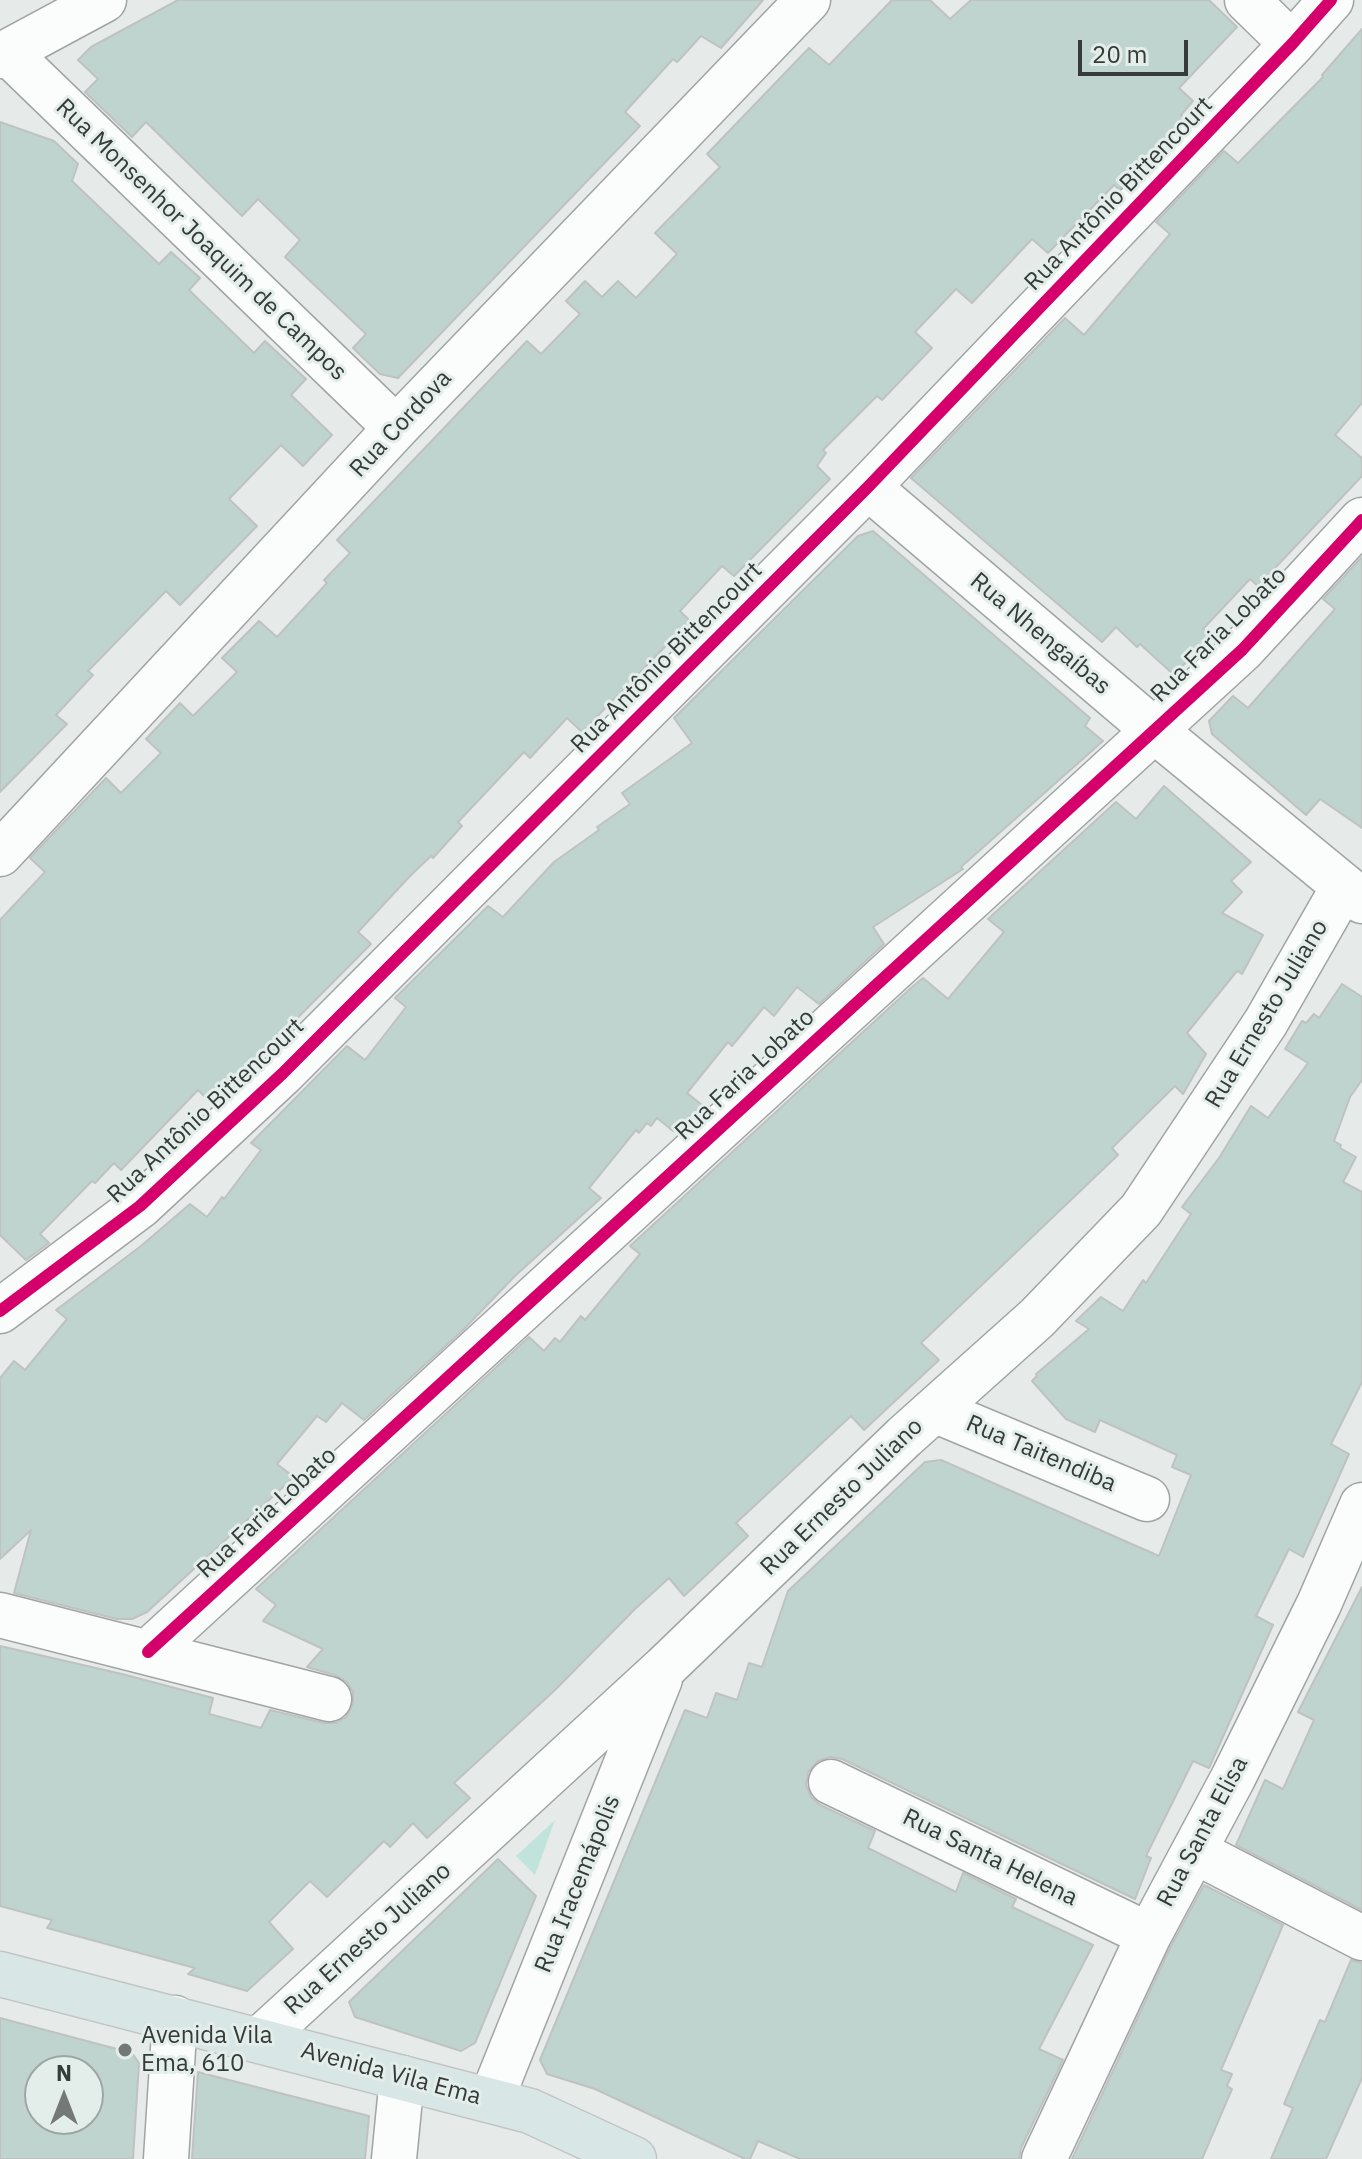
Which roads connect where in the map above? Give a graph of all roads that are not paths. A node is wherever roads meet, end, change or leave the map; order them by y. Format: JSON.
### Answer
{"nodes":[{"id":1,"x":104,"y":0,"type":"edge"},
{"id":2,"x":808,"y":0,"type":"edge"},
{"id":3,"x":1247,"y":0,"type":"edge"},
{"id":4,"x":1331,"y":0,"type":"edge"},
{"id":5,"x":1292,"y":44,"type":"junction"},
{"id":6,"x":3,"y":54,"type":"edge"},
{"id":7,"x":396,"y":428,"type":"junction"},
{"id":8,"x":868,"y":487,"type":"junction"},
{"id":9,"x":1362,"y":520,"type":"edge"},
{"id":10,"x":1154,"y":730,"type":"junction"},
{"id":11,"x":0,"y":854,"type":"edge"},
{"id":12,"x":1353,"y":893,"type":"edge"},
{"id":13,"x":0,"y":1311,"type":"edge"},
{"id":14,"x":934,"y":1410,"type":"junction"},
{"id":15,"x":1147,"y":1499,"type":"dead end"},
{"id":16,"x":1362,"y":1505,"type":"edge"},
{"id":17,"x":0,"y":1615,"type":"edge"},
{"id":18,"x":148,"y":1652,"type":"junction"},
{"id":19,"x":664,"y":1668,"type":"junction"},
{"id":20,"x":329,"y":1699,"type":"dead end"},
{"id":21,"x":831,"y":1782,"type":"dead end"},
{"id":22,"x":1194,"y":1851,"type":"junction"},
{"id":23,"x":1149,"y":1935,"type":"junction"},
{"id":24,"x":1362,"y":1938,"type":"edge"},
{"id":25,"x":0,"y":1974,"type":"edge"},
{"id":26,"x":175,"y":2018,"type":"junction"},
{"id":27,"x":259,"y":2040,"type":"junction"},
{"id":28,"x":402,"y":2078,"type":"junction"},
{"id":29,"x":491,"y":2100,"type":"junction"},
{"id":30,"x":166,"y":2159,"type":"edge"},
{"id":31,"x":394,"y":2159,"type":"edge"},
{"id":32,"x":634,"y":2159,"type":"edge"},
{"id":33,"x":1044,"y":2159,"type":"edge"}],
"edges":[{"from":1,"to":6,"type":"street"},
{"from":2,"to":7,"type":"street","name":"Rua Cordova"},
{"from":3,"to":5,"type":"street"},
{"from":4,"to":5,"type":"street","name":"Rua Antônio Bittencourt"},
{"from":5,"to":8,"type":"street","name":"Rua Antônio Bittencourt"},
{"from":6,"to":7,"type":"street","name":"Rua Monsenhor Joaquim de Campos"},
{"from":7,"to":11,"type":"street","name":"Rua Cordova"},
{"from":8,"to":10,"type":"street","name":"Rua Nhengaíbas"},
{"from":8,"to":13,"type":"street","name":"Rua Antônio Bittencourt"},
{"from":9,"to":10,"type":"street","name":"Rua Faria Lobato"},
{"from":10,"to":12,"type":"street","name":"Rua Nhengaíbas"},
{"from":10,"to":18,"type":"street","name":"Rua Faria Lobato"},
{"from":12,"to":14,"type":"street","name":"Rua Ernesto Juliano"},
{"from":14,"to":15,"type":"street","name":"Rua Taitendiba"},
{"from":14,"to":19,"type":"street","name":"Rua Ernesto Juliano"},
{"from":16,"to":22,"type":"street","name":"Rua Santa Elisa"},
{"from":17,"to":18,"type":"street"},
{"from":18,"to":20,"type":"street"},
{"from":19,"to":27,"type":"street","name":"Rua Ernesto Juliano"},
{"from":19,"to":29,"type":"street","name":"Rua Iracemápolis"},
{"from":21,"to":23,"type":"street","name":"Rua Santa Helena"},
{"from":22,"to":23,"type":"street","name":"Rua Santa Elisa"},
{"from":22,"to":24,"type":"street"},
{"from":23,"to":33,"type":"street","name":"Rua Santa Elisa"},
{"from":25,"to":26,"type":"main road","name":"Avenida Vila Ema"},
{"from":26,"to":27,"type":"main road","name":"Avenida Vila Ema"},
{"from":26,"to":30,"type":"street"},
{"from":27,"to":28,"type":"main road","name":"Avenida Vila Ema"},
{"from":28,"to":29,"type":"main road","name":"Avenida Vila Ema"},
{"from":28,"to":31,"type":"street"},
{"from":29,"to":32,"type":"main road","name":"Avenida Vila Ema"}]}
